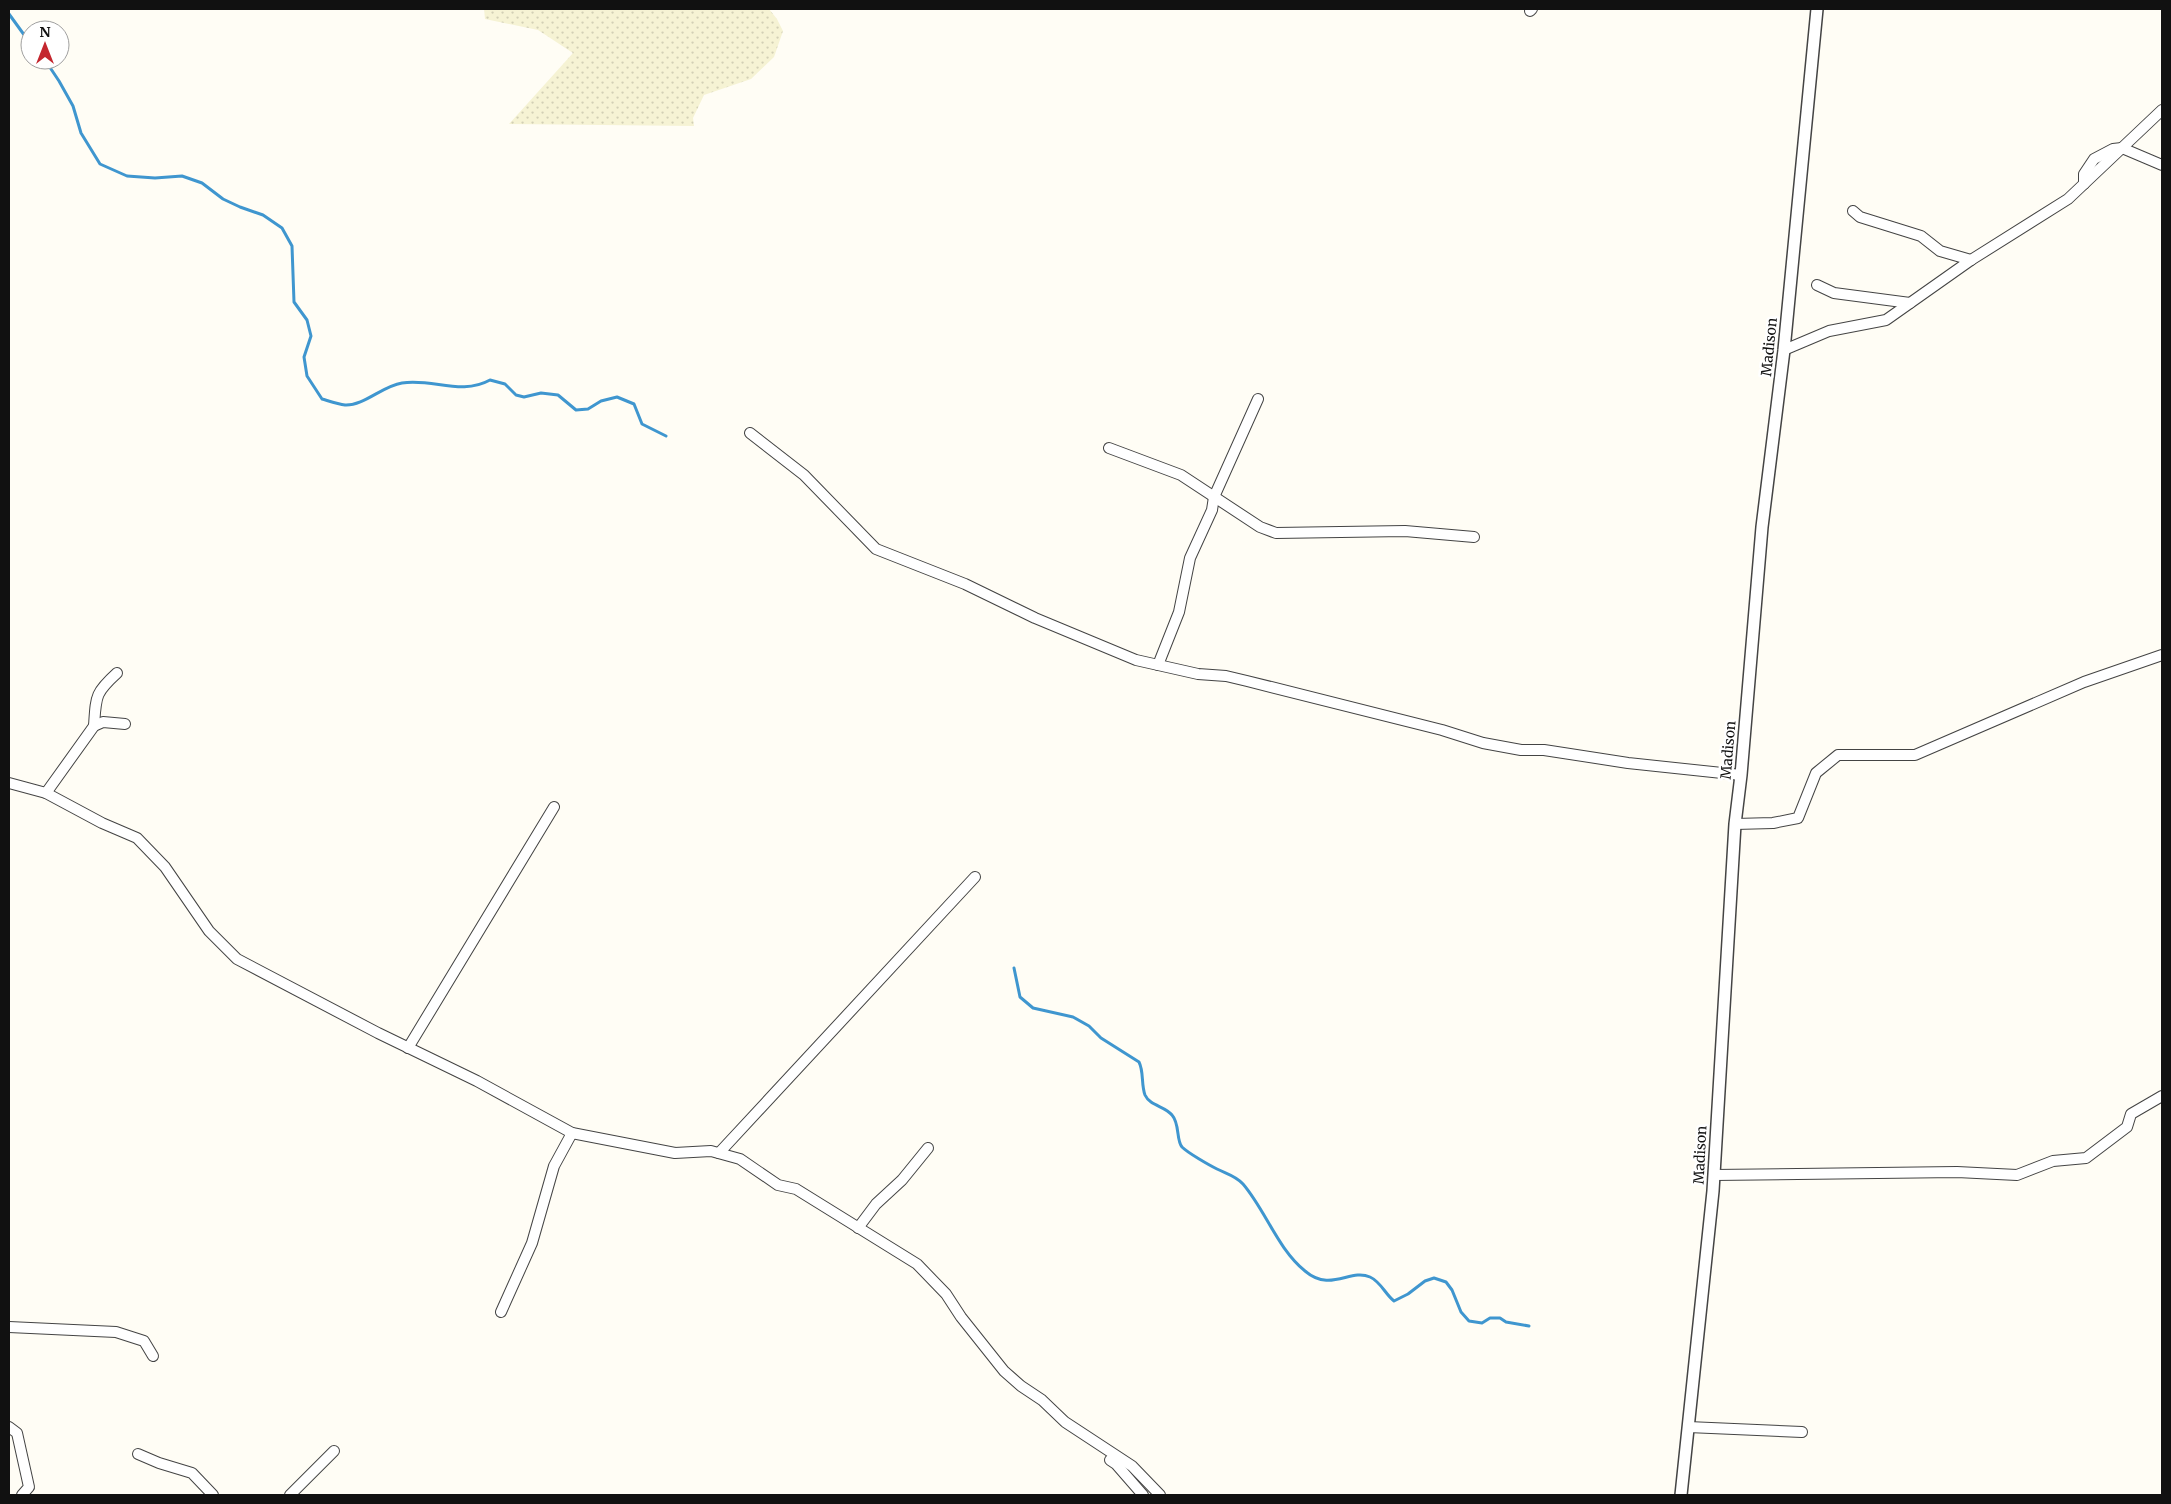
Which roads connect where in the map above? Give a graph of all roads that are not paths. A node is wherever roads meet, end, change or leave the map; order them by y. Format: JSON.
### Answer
{"nodes":[{"id":1,"x":1817,"y":9,"type":"edge"},
{"id":2,"x":2162,"y":110,"type":"edge"},
{"id":3,"x":2122,"y":148,"type":"junction"},
{"id":4,"x":2162,"y":165,"type":"edge"},
{"id":5,"x":1853,"y":211,"type":"dead end"},
{"id":6,"x":1971,"y":260,"type":"junction"},
{"id":7,"x":1817,"y":285,"type":"dead end"},
{"id":8,"x":1910,"y":303,"type":"junction"},
{"id":9,"x":1784,"y":350,"type":"junction"},
{"id":10,"x":1258,"y":399,"type":"dead end"},
{"id":11,"x":750,"y":434,"type":"dead end"},
{"id":12,"x":1109,"y":448,"type":"dead end"},
{"id":13,"x":1214,"y":497,"type":"junction"},
{"id":14,"x":1474,"y":537,"type":"dead end"},
{"id":15,"x":2162,"y":655,"type":"edge"},
{"id":16,"x":1158,"y":665,"type":"junction"},
{"id":17,"x":117,"y":672,"type":"dead end"},
{"id":18,"x":126,"y":724,"type":"dead end"},
{"id":19,"x":94,"y":726,"type":"junction"},
{"id":20,"x":1741,"y":775,"type":"junction"},
{"id":21,"x":9,"y":783,"type":"edge"},
{"id":22,"x":46,"y":793,"type":"junction"},
{"id":23,"x":554,"y":807,"type":"dead end"},
{"id":24,"x":1734,"y":824,"type":"junction"},
{"id":25,"x":975,"y":877,"type":"dead end"},
{"id":26,"x":408,"y":1048,"type":"junction"},
{"id":27,"x":2162,"y":1096,"type":"edge"},
{"id":28,"x":572,"y":1133,"type":"junction"},
{"id":29,"x":928,"y":1148,"type":"dead end"},
{"id":30,"x":718,"y":1153,"type":"junction"},
{"id":31,"x":1714,"y":1175,"type":"junction"},
{"id":32,"x":858,"y":1228,"type":"junction"},
{"id":33,"x":501,"y":1312,"type":"dead end"},
{"id":34,"x":9,"y":1326,"type":"edge"},
{"id":35,"x":153,"y":1356,"type":"dead end"},
{"id":36,"x":9,"y":1427,"type":"edge"},
{"id":37,"x":1688,"y":1427,"type":"junction"},
{"id":38,"x":1802,"y":1432,"type":"dead end"},
{"id":39,"x":1087,"y":1437,"type":"junction"},
{"id":40,"x":334,"y":1451,"type":"dead end"},
{"id":41,"x":138,"y":1454,"type":"dead end"},
{"id":42,"x":22,"y":1495,"type":"edge"},
{"id":43,"x":213,"y":1495,"type":"edge"},
{"id":44,"x":290,"y":1495,"type":"edge"},
{"id":45,"x":1143,"y":1495,"type":"edge"},
{"id":46,"x":1160,"y":1495,"type":"edge"},
{"id":47,"x":1681,"y":1495,"type":"edge"}],
"edges":[{"from":1,"to":9,"type":"street","name":"Madison"},
{"from":2,"to":3,"type":"street"},
{"from":3,"to":4,"type":"street"},
{"from":3,"to":6,"type":"street"},
{"from":5,"to":6,"type":"street"},
{"from":6,"to":8,"type":"street"},
{"from":7,"to":8,"type":"street"},
{"from":8,"to":9,"type":"street"},
{"from":9,"to":20,"type":"street","name":"Madison"},
{"from":10,"to":13,"type":"street"},
{"from":11,"to":16,"type":"street"},
{"from":12,"to":13,"type":"street"},
{"from":13,"to":14,"type":"street"},
{"from":13,"to":16,"type":"street"},
{"from":15,"to":24,"type":"street"},
{"from":16,"to":20,"type":"street"},
{"from":17,"to":19,"type":"street"},
{"from":18,"to":19,"type":"street"},
{"from":19,"to":22,"type":"street"},
{"from":20,"to":24,"type":"street","name":"Madison"},
{"from":21,"to":22,"type":"street"},
{"from":22,"to":26,"type":"street"},
{"from":23,"to":26,"type":"street"},
{"from":24,"to":31,"type":"street","name":"Madison"},
{"from":25,"to":30,"type":"street"},
{"from":26,"to":28,"type":"street"},
{"from":27,"to":31,"type":"street"},
{"from":28,"to":30,"type":"street"},
{"from":28,"to":33,"type":"street"},
{"from":29,"to":32,"type":"street"},
{"from":30,"to":32,"type":"street"},
{"from":31,"to":37,"type":"street","name":"Madison"},
{"from":32,"to":39,"type":"street"},
{"from":34,"to":35,"type":"street"},
{"from":36,"to":42,"type":"street"},
{"from":37,"to":38,"type":"street"},
{"from":37,"to":47,"type":"street","name":"Madison"},
{"from":39,"to":45,"type":"street"},
{"from":39,"to":46,"type":"street"},
{"from":40,"to":44,"type":"street"},
{"from":41,"to":43,"type":"street"}]}
